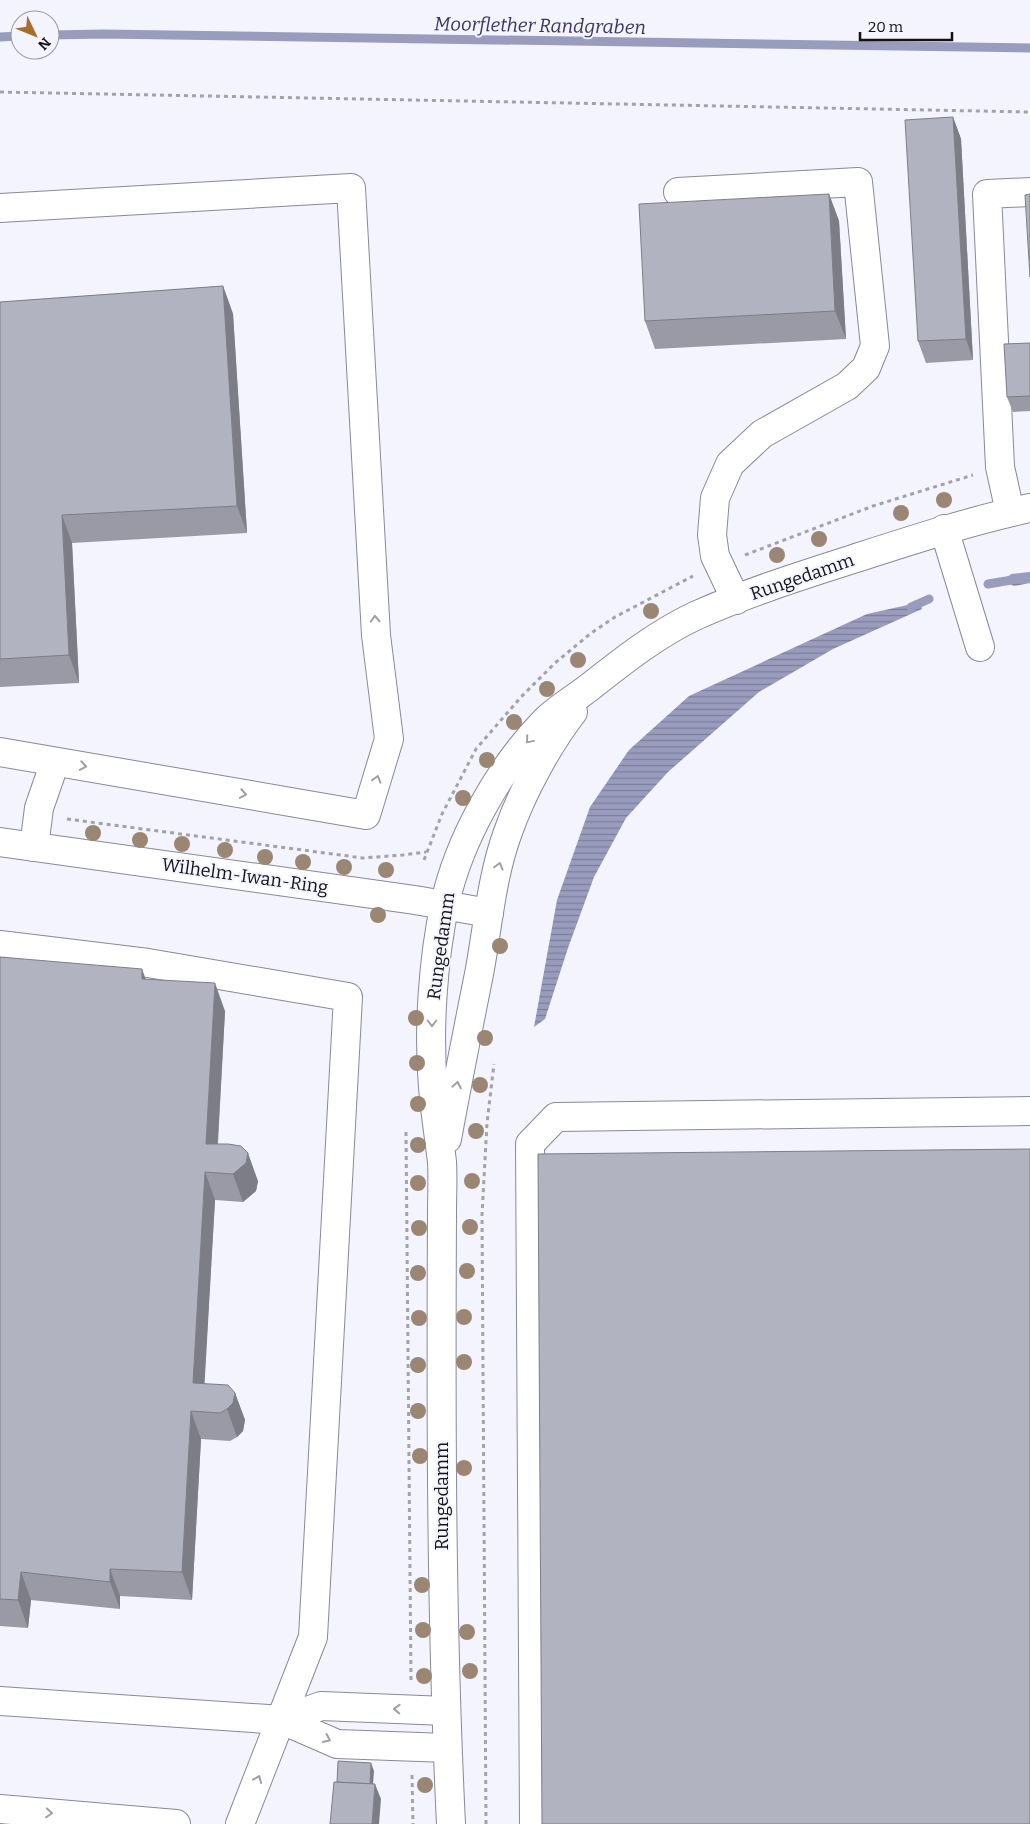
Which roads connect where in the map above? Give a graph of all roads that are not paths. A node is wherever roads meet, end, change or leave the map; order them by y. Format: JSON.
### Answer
{"nodes":[{"id":1,"x":678,"y":192,"type":"dead end"},
{"id":2,"x":1030,"y":192,"type":"edge"},
{"id":3,"x":0,"y":208,"type":"edge"},
{"id":4,"x":1020,"y":510,"type":"edge"},
{"id":5,"x":944,"y":529,"type":"junction"},
{"id":6,"x":736,"y":600,"type":"junction"},
{"id":7,"x":980,"y":647,"type":"dead end"},
{"id":8,"x":592,"y":685,"type":"junction"},
{"id":9,"x":0,"y":752,"type":"edge"},
{"id":10,"x":55,"y":762,"type":"junction"},
{"id":11,"x":0,"y":842,"type":"edge"},
{"id":12,"x":34,"y":846,"type":"junction"},
{"id":13,"x":445,"y":905,"type":"junction"},
{"id":14,"x":489,"y":913,"type":"junction"},
{"id":15,"x":0,"y":945,"type":"edge"},
{"id":16,"x":1030,"y":1111,"type":"edge"},
{"id":17,"x":442,"y":1167,"type":"junction"},
{"id":18,"x":0,"y":1700,"type":"edge"},
{"id":19,"x":446,"y":1711,"type":"junction"},
{"id":20,"x":282,"y":1720,"type":"junction"},
{"id":21,"x":447,"y":1748,"type":"junction"},
{"id":22,"x":0,"y":1809,"type":"edge"},
{"id":23,"x":176,"y":1824,"type":"edge"},
{"id":24,"x":240,"y":1824,"type":"edge"},
{"id":25,"x":451,"y":1824,"type":"edge"},
{"id":26,"x":534,"y":1824,"type":"edge"}],
"edges":[{"from":1,"to":6,"type":"street"},
{"from":2,"to":4,"type":"street"},
{"from":10,"to":3,"type":"street","one_way":true},
{"from":4,"to":5,"type":"street","name":"Rungedamm"},
{"from":5,"to":6,"type":"street","name":"Rungedamm"},
{"from":5,"to":7,"type":"street"},
{"from":6,"to":8,"type":"street","name":"Rungedamm"},
{"from":8,"to":13,"type":"street","name":"Rungedamm","one_way":true},
{"from":14,"to":8,"type":"street","name":"Rungedamm","one_way":true},
{"from":9,"to":10,"type":"street"},
{"from":10,"to":12,"type":"street"},
{"from":11,"to":12,"type":"street","name":"Wilhelm-Iwan-Ring"},
{"from":12,"to":13,"type":"street","name":"Wilhelm-Iwan-Ring"},
{"from":13,"to":14,"type":"street","name":"Wilhelm-Iwan-Ring"},
{"from":13,"to":17,"type":"street","name":"Rungedamm","one_way":true},
{"from":17,"to":14,"type":"street","name":"Rungedamm","one_way":true},
{"from":15,"to":20,"type":"street"},
{"from":16,"to":26,"type":"street"},
{"from":17,"to":19,"type":"street","name":"Rungedamm"},
{"from":18,"to":20,"type":"street"},
{"from":19,"to":20,"type":"street","one_way":true},
{"from":19,"to":21,"type":"street","name":"Rungedamm"},
{"from":20,"to":21,"type":"street","one_way":true},
{"from":24,"to":20,"type":"street","one_way":true},
{"from":21,"to":25,"type":"street","name":"Rungedamm"},
{"from":22,"to":23,"type":"street","one_way":true}]}
